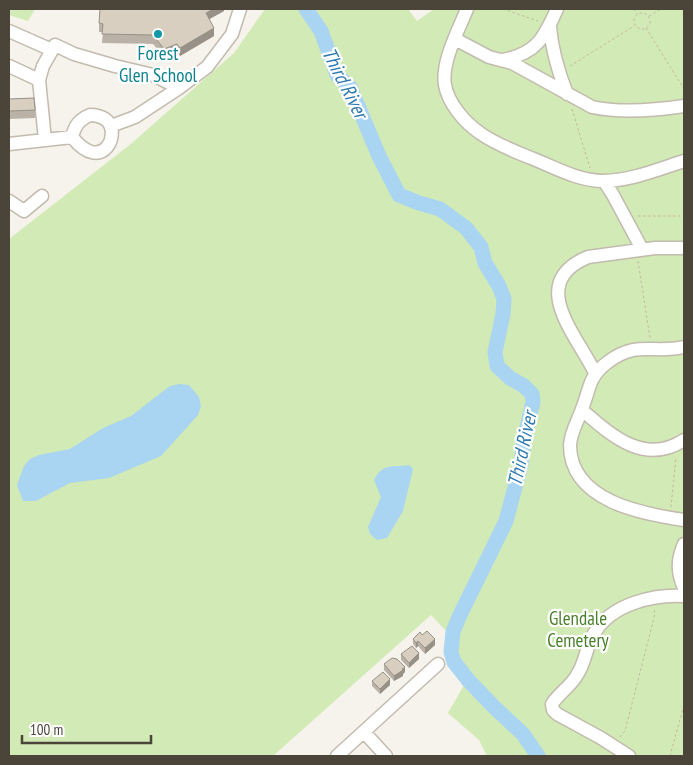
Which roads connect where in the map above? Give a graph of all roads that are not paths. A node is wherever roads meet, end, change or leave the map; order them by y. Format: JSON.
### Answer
{"nodes":[{"id":1,"x":240,"y":9,"type":"edge"},
{"id":2,"x":467,"y":9,"type":"edge"},
{"id":3,"x":557,"y":9,"type":"edge"},
{"id":4,"x":550,"y":26,"type":"junction"},
{"id":5,"x":9,"y":31,"type":"edge"},
{"id":6,"x":455,"y":39,"type":"junction"},
{"id":7,"x":52,"y":50,"type":"junction"},
{"id":8,"x":501,"y":60,"type":"junction"},
{"id":9,"x":9,"y":66,"type":"edge"},
{"id":10,"x":39,"y":80,"type":"junction"},
{"id":11,"x":179,"y":88,"type":"junction"},
{"id":12,"x":567,"y":94,"type":"junction"},
{"id":13,"x":681,"y":109,"type":"edge"},
{"id":14,"x":111,"y":126,"type":"junction"},
{"id":15,"x":72,"y":136,"type":"junction"},
{"id":16,"x":45,"y":140,"type":"junction"},
{"id":17,"x":9,"y":144,"type":"edge"},
{"id":18,"x":684,"y":161,"type":"edge"},
{"id":19,"x":599,"y":181,"type":"junction"},
{"id":20,"x":42,"y":196,"type":"dead end"},
{"id":21,"x":9,"y":200,"type":"edge"},
{"id":22,"x":684,"y":248,"type":"edge"},
{"id":23,"x":639,"y":250,"type":"junction"},
{"id":24,"x":684,"y":347,"type":"edge"},
{"id":25,"x":595,"y":372,"type":"junction"},
{"id":26,"x":582,"y":410,"type":"junction"},
{"id":27,"x":684,"y":440,"type":"edge"},
{"id":28,"x":684,"y":520,"type":"edge"},
{"id":29,"x":684,"y":544,"type":"edge"},
{"id":30,"x":684,"y":588,"type":"edge"},
{"id":31,"x":684,"y":596,"type":"edge"},
{"id":32,"x":438,"y":664,"type":"dead end"},
{"id":33,"x":364,"y":732,"type":"junction"},
{"id":34,"x":337,"y":756,"type":"edge"},
{"id":35,"x":386,"y":756,"type":"edge"},
{"id":36,"x":629,"y":756,"type":"edge"}],
"edges":[{"from":1,"to":11,"type":"street"},
{"from":2,"to":6,"type":"street"},
{"from":3,"to":4,"type":"street"},
{"from":4,"to":8,"type":"street"},
{"from":4,"to":12,"type":"street"},
{"from":5,"to":7,"type":"street"},
{"from":6,"to":8,"type":"street"},
{"from":6,"to":19,"type":"street"},
{"from":7,"to":10,"type":"street"},
{"from":7,"to":11,"type":"street"},
{"from":8,"to":12,"type":"street"},
{"from":9,"to":10,"type":"street"},
{"from":10,"to":16,"type":"street"},
{"from":11,"to":14,"type":"street"},
{"from":12,"to":13,"type":"street"},
{"from":14,"to":15,"type":"street"},
{"from":14,"to":15,"type":"street"},
{"from":15,"to":16,"type":"street"},
{"from":16,"to":17,"type":"street"},
{"from":18,"to":19,"type":"street"},
{"from":19,"to":23,"type":"street"},
{"from":20,"to":21,"type":"street"},
{"from":22,"to":23,"type":"street"},
{"from":23,"to":25,"type":"street"},
{"from":24,"to":25,"type":"street"},
{"from":25,"to":26,"type":"street"},
{"from":26,"to":27,"type":"street"},
{"from":26,"to":28,"type":"street"},
{"from":29,"to":30,"type":"street"},
{"from":31,"to":36,"type":"street"},
{"from":32,"to":33,"type":"street"},
{"from":33,"to":34,"type":"street"},
{"from":33,"to":35,"type":"street"}]}
